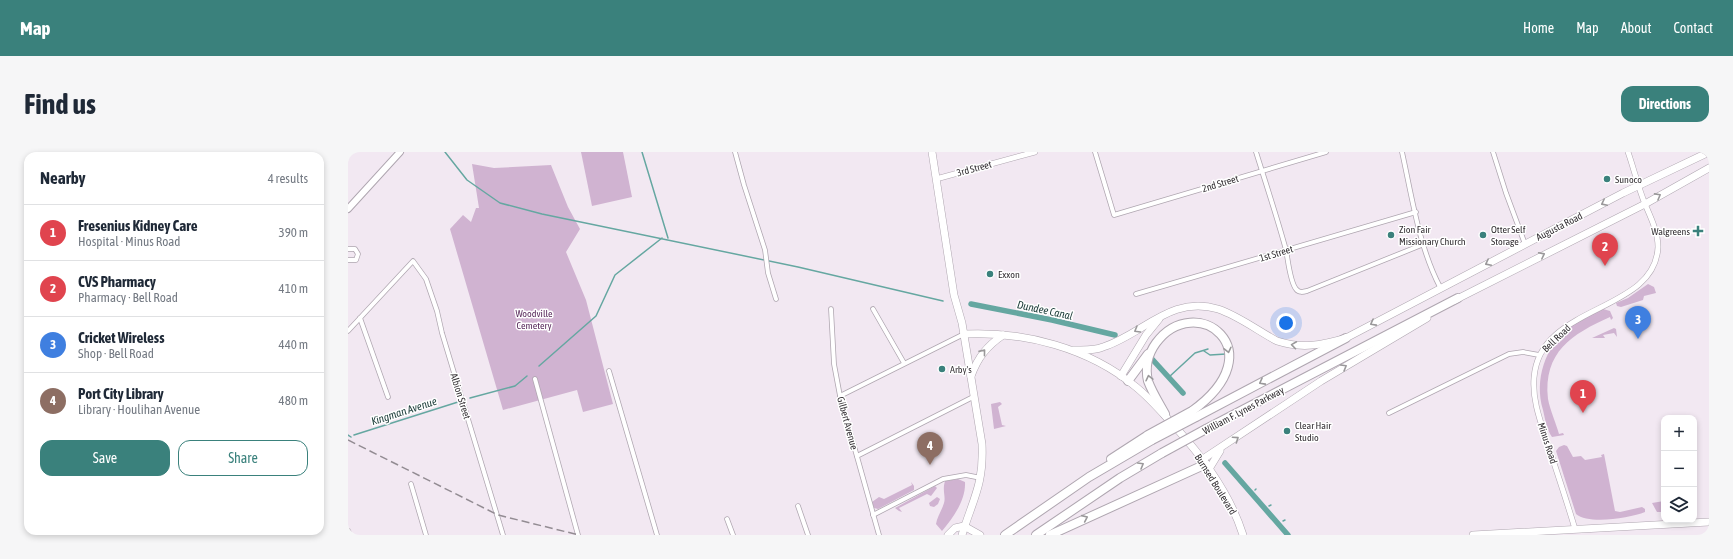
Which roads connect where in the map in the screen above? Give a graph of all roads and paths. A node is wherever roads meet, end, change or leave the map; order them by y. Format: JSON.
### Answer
{"nodes":[{"id":1,"x":400,"y":152,"type":"edge"},
{"id":2,"x":735,"y":152,"type":"edge"},
{"id":3,"x":932,"y":152,"type":"edge"},
{"id":4,"x":1034,"y":152,"type":"edge"},
{"id":5,"x":1094,"y":152,"type":"edge"},
{"id":6,"x":1256,"y":152,"type":"edge"},
{"id":7,"x":1326,"y":152,"type":"edge"},
{"id":8,"x":1402,"y":152,"type":"edge"},
{"id":9,"x":1493,"y":152,"type":"edge"},
{"id":10,"x":1628,"y":152,"type":"edge"},
{"id":11,"x":1709,"y":152,"type":"edge"},
{"id":12,"x":1709,"y":168,"type":"edge"},
{"id":13,"x":1262,"y":170,"type":"junction"},
{"id":14,"x":936,"y":178,"type":"junction"},
{"id":15,"x":1639,"y":185,"type":"junction"},
{"id":16,"x":1645,"y":204,"type":"junction"},
{"id":17,"x":348,"y":209,"type":"edge"},
{"id":18,"x":1416,"y":212,"type":"junction"},
{"id":19,"x":1424,"y":244,"type":"junction"},
{"id":20,"x":1525,"y":244,"type":"junction"},
{"id":21,"x":348,"y":249,"type":"edge"},
{"id":22,"x":1286,"y":250,"type":"junction"},
{"id":23,"x":348,"y":260,"type":"edge"},
{"id":24,"x":1440,"y":288,"type":"junction"},
{"id":25,"x":1136,"y":294,"type":"dead end"},
{"id":26,"x":1458,"y":298,"type":"junction"},
{"id":27,"x":776,"y":299,"type":"dead end"},
{"id":28,"x":873,"y":309,"type":"dead end"},
{"id":29,"x":831,"y":310,"type":"dead end"},
{"id":30,"x":1167,"y":312,"type":"junction"},
{"id":31,"x":360,"y":318,"type":"junction"},
{"id":32,"x":348,"y":331,"type":"edge"},
{"id":33,"x":964,"y":334,"type":"junction"},
{"id":34,"x":1004,"y":335,"type":"junction"},
{"id":35,"x":1346,"y":338,"type":"junction"},
{"id":36,"x":1155,"y":344,"type":"junction"},
{"id":37,"x":1073,"y":350,"type":"junction"},
{"id":38,"x":1539,"y":355,"type":"junction"},
{"id":39,"x":904,"y":363,"type":"junction"},
{"id":40,"x":609,"y":371,"type":"dead end"},
{"id":41,"x":970,"y":376,"type":"junction"},
{"id":42,"x":534,"y":379,"type":"dead end"},
{"id":43,"x":1125,"y":379,"type":"junction"},
{"id":44,"x":840,"y":396,"type":"junction"},
{"id":45,"x":388,"y":397,"type":"dead end"},
{"id":46,"x":974,"y":397,"type":"junction"},
{"id":47,"x":1389,"y":413,"type":"dead end"},
{"id":48,"x":1165,"y":414,"type":"junction"},
{"id":49,"x":1194,"y":414,"type":"junction"},
{"id":50,"x":1222,"y":448,"type":"junction"},
{"id":51,"x":857,"y":456,"type":"junction"},
{"id":52,"x":1206,"y":464,"type":"junction"},
{"id":53,"x":981,"y":478,"type":"junction"},
{"id":54,"x":411,"y":484,"type":"dead end"},
{"id":55,"x":798,"y":506,"type":"dead end"},
{"id":56,"x":873,"y":515,"type":"junction"},
{"id":57,"x":727,"y":519,"type":"dead end"},
{"id":58,"x":1709,"y":522,"type":"edge"},
{"id":59,"x":964,"y":526,"type":"junction"},
{"id":60,"x":1575,"y":529,"type":"junction"},
{"id":61,"x":348,"y":531,"type":"edge"},
{"id":62,"x":349,"y":535,"type":"edge"},
{"id":63,"x":426,"y":535,"type":"edge"},
{"id":64,"x":503,"y":535,"type":"edge"},
{"id":65,"x":578,"y":535,"type":"edge"},
{"id":66,"x":657,"y":535,"type":"edge"},
{"id":67,"x":733,"y":535,"type":"edge"},
{"id":68,"x":808,"y":535,"type":"edge"},
{"id":69,"x":879,"y":535,"type":"edge"},
{"id":70,"x":948,"y":535,"type":"edge"},
{"id":71,"x":962,"y":535,"type":"edge"},
{"id":72,"x":980,"y":535,"type":"edge"},
{"id":73,"x":1005,"y":535,"type":"edge"},
{"id":74,"x":1036,"y":535,"type":"edge"},
{"id":75,"x":1050,"y":535,"type":"edge"},
{"id":76,"x":1243,"y":535,"type":"edge"},
{"id":77,"x":1473,"y":535,"type":"edge"}],
"edges":[{"from":1,"to":17,"type":"main road"},
{"from":2,"to":27,"type":"street"},
{"from":3,"to":14,"type":"main road"},
{"from":4,"to":14,"type":"street","name":"3rd Street"},
{"from":5,"to":13,"type":"street","name":"2nd Street"},
{"from":6,"to":13,"type":"street"},
{"from":7,"to":13,"type":"street","name":"2nd Street"},
{"from":8,"to":18,"type":"street"},
{"from":9,"to":20,"type":"street"},
{"from":10,"to":15,"type":"street","name":"Bell Road"},
{"from":11,"to":15,"type":"main road","name":"Augusta Road"},
{"from":16,"to":12,"type":"main road","name":"Augusta Road","one_way":true},
{"from":13,"to":22,"type":"street"},
{"from":14,"to":33,"type":"main road"},
{"from":15,"to":16,"type":"street","name":"Bell Road"},
{"from":15,"to":20,"type":"main road","name":"Augusta Road","one_way":true},
{"from":26,"to":16,"type":"main road","name":"Augusta Road","one_way":true},
{"from":16,"to":38,"type":"street","name":"Bell Road"},
{"from":18,"to":19,"type":"street"},
{"from":18,"to":22,"type":"street","name":"1st Street"},
{"from":19,"to":22,"type":"street"},
{"from":19,"to":24,"type":"street"},
{"from":20,"to":24,"type":"main road","name":"Augusta Road","one_way":true},
{"from":21,"to":23,"type":"street"},
{"from":22,"to":25,"type":"street","name":"1st Street"},
{"from":24,"to":35,"type":"main road","name":"Augusta Road","one_way":true},
{"from":50,"to":26,"type":"main road","name":"Augusta Road","one_way":true},
{"from":74,"to":26,"type":"highway","name":"William F. Lynes Parkway","one_way":true,"bridge":true},
{"from":28,"to":39,"type":"street"},
{"from":29,"to":44,"type":"street","name":"Gilbert Avenue"},
{"from":35,"to":30,"type":"main road","name":"Augusta Road","one_way":true},
{"from":30,"to":37,"type":"main road","name":"Augusta Road","one_way":true},
{"from":30,"to":43,"type":"main road"},
{"from":31,"to":32,"type":"street"},
{"from":31,"to":45,"type":"street"},
{"from":31,"to":64,"type":"street","name":"Albion Street"},
{"from":33,"to":34,"type":"main road"},
{"from":33,"to":39,"type":"street"},
{"from":33,"to":41,"type":"main road"},
{"from":34,"to":37,"type":"main road"},
{"from":41,"to":34,"type":"main road","one_way":true},
{"from":35,"to":49,"type":"highway","name":"William F. Lynes Parkway","one_way":true},
{"from":36,"to":43,"type":"highway"},
{"from":48,"to":36,"type":"highway","one_way":true},
{"from":36,"to":49,"type":"highway","one_way":true},
{"from":37,"to":43,"type":"main road"},
{"from":38,"to":47,"type":"street","name":"Bell Road"},
{"from":38,"to":60,"type":"street","name":"Minus Road"},
{"from":39,"to":44,"type":"street"},
{"from":40,"to":66,"type":"street"},
{"from":41,"to":46,"type":"main road"},
{"from":42,"to":65,"type":"street"},
{"from":43,"to":48,"type":"main road"},
{"from":44,"to":51,"type":"street","name":"Gilbert Avenue"},
{"from":46,"to":51,"type":"street"},
{"from":46,"to":53,"type":"main road"},
{"from":48,"to":52,"type":"main road","name":"Burnsed Boulevard"},
{"from":49,"to":73,"type":"highway","name":"William F. Lynes Parkway","bridge":true},
{"from":50,"to":52,"type":"main road","name":"Augusta Road"},
{"from":50,"to":52,"type":"main road"},
{"from":51,"to":56,"type":"street","name":"Gilbert Avenue"},
{"from":75,"to":52,"type":"highway","one_way":true},
{"from":52,"to":76,"type":"main road","name":"Burnsed Boulevard"},
{"from":53,"to":56,"type":"street"},
{"from":53,"to":59,"type":"main road"},
{"from":54,"to":63,"type":"street"},
{"from":55,"to":68,"type":"street"},
{"from":56,"to":69,"type":"street","name":"Gilbert Avenue"},
{"from":57,"to":67,"type":"street"},
{"from":58,"to":60,"type":"main road"},
{"from":59,"to":70,"type":"main road"},
{"from":59,"to":71,"type":"main road"},
{"from":59,"to":72,"type":"main road"},
{"from":60,"to":77,"type":"main road"},
{"from":61,"to":62,"type":"street"}]}
